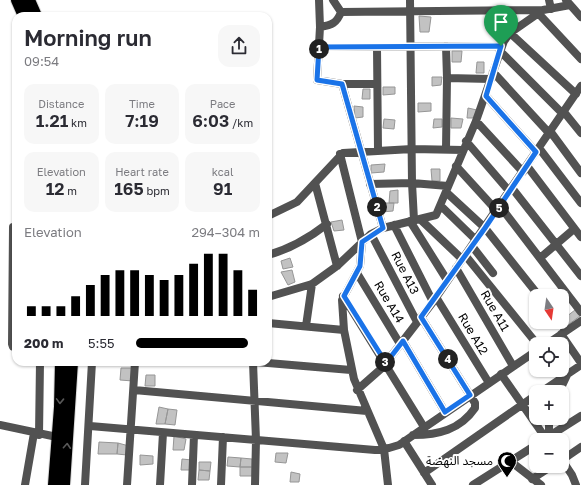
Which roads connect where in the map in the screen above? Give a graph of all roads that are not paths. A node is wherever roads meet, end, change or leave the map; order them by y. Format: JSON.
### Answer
{"nodes":[{"id":1,"x":11,"y":0,"type":"edge"},
{"id":2,"x":17,"y":0,"type":"edge"},
{"id":3,"x":29,"y":0,"type":"edge"},
{"id":4,"x":319,"y":0,"type":"edge"},
{"id":5,"x":333,"y":0,"type":"edge"},
{"id":6,"x":410,"y":0,"type":"edge"},
{"id":7,"x":549,"y":0,"type":"edge"},
{"id":8,"x":568,"y":3,"type":"edge"},
{"id":9,"x":411,"y":11,"type":"junction"},
{"id":10,"x":544,"y":11,"type":"junction"},
{"id":11,"x":20,"y":12,"type":"edge"},
{"id":12,"x":23,"y":12,"type":"edge"},
{"id":13,"x":34,"y":12,"type":"edge"},
{"id":14,"x":341,"y":12,"type":"junction"},
{"id":15,"x":581,"y":17,"type":"edge"},
{"id":16,"x":320,"y":27,"type":"junction"},
{"id":17,"x":510,"y":33,"type":"junction"},
{"id":18,"x":446,"y":46,"type":"junction"},
{"id":19,"x":319,"y":47,"type":"junction"},
{"id":20,"x":377,"y":48,"type":"junction"},
{"id":21,"x":411,"y":48,"type":"junction"},
{"id":22,"x":500,"y":48,"type":"junction"},
{"id":23,"x":581,"y":59,"type":"edge"},
{"id":24,"x":492,"y":75,"type":"junction"},
{"id":25,"x":447,"y":78,"type":"junction"},
{"id":26,"x":342,"y":84,"type":"junction"},
{"id":27,"x":376,"y":84,"type":"junction"},
{"id":28,"x":579,"y":91,"type":"edge"},
{"id":29,"x":486,"y":96,"type":"junction"},
{"id":30,"x":563,"y":113,"type":"junction"},
{"id":31,"x":476,"y":121,"type":"junction"},
{"id":32,"x":549,"y":132,"type":"junction"},
{"id":33,"x":581,"y":133,"type":"edge"},
{"id":34,"x":466,"y":142,"type":"junction"},
{"id":35,"x":412,"y":149,"type":"junction"},
{"id":36,"x":446,"y":149,"type":"junction"},
{"id":37,"x":361,"y":150,"type":"junction"},
{"id":38,"x":378,"y":150,"type":"junction"},
{"id":39,"x":463,"y":150,"type":"junction"},
{"id":40,"x":538,"y":150,"type":"junction"},
{"id":41,"x":340,"y":154,"type":"junction"},
{"id":42,"x":456,"y":166,"type":"junction"},
{"id":43,"x":525,"y":169,"type":"junction"},
{"id":44,"x":581,"y":173,"type":"edge"},
{"id":45,"x":315,"y":182,"type":"junction"},
{"id":46,"x":370,"y":184,"type":"junction"},
{"id":47,"x":412,"y":184,"type":"junction"},
{"id":48,"x":447,"y":189,"type":"junction"},
{"id":49,"x":510,"y":190,"type":"junction"},
{"id":50,"x":581,"y":203,"type":"edge"},
{"id":51,"x":441,"y":206,"type":"junction"},
{"id":52,"x":498,"y":209,"type":"junction"},
{"id":53,"x":272,"y":214,"type":"edge"},
{"id":54,"x":414,"y":220,"type":"junction"},
{"id":55,"x":327,"y":224,"type":"junction"},
{"id":56,"x":394,"y":225,"type":"junction"},
{"id":57,"x":383,"y":228,"type":"junction"},
{"id":58,"x":485,"y":228,"type":"junction"},
{"id":59,"x":574,"y":229,"type":"junction"},
{"id":60,"x":371,"y":234,"type":"junction"},
{"id":61,"x":581,"y":237,"type":"edge"},
{"id":62,"x":362,"y":242,"type":"junction"},
{"id":63,"x":474,"y":243,"type":"junction"},
{"id":64,"x":557,"y":244,"type":"junction"},
{"id":65,"x":272,"y":254,"type":"edge"},
{"id":66,"x":463,"y":257,"type":"junction"},
{"id":67,"x":540,"y":258,"type":"junction"},
{"id":68,"x":337,"y":266,"type":"junction"},
{"id":69,"x":456,"y":268,"type":"junction"},
{"id":70,"x":357,"y":273,"type":"junction"},
{"id":71,"x":493,"y":273,"type":"dead end"},
{"id":72,"x":581,"y":276,"type":"edge"},
{"id":73,"x":447,"y":280,"type":"junction"},
{"id":74,"x":312,"y":284,"type":"junction"},
{"id":75,"x":533,"y":289,"type":"edge"},
{"id":76,"x":272,"y":296,"type":"edge"},
{"id":77,"x":344,"y":296,"type":"junction"},
{"id":78,"x":435,"y":299,"type":"junction"},
{"id":79,"x":581,"y":312,"type":"edge"},
{"id":80,"x":419,"y":319,"type":"junction"},
{"id":81,"x":581,"y":320,"type":"edge"},
{"id":82,"x":272,"y":324,"type":"edge"},
{"id":83,"x":306,"y":326,"type":"junction"},
{"id":84,"x":563,"y":329,"type":"edge"},
{"id":85,"x":344,"y":330,"type":"junction"},
{"id":86,"x":564,"y":332,"type":"junction"},
{"id":87,"x":531,"y":337,"type":"edge"},
{"id":88,"x":556,"y":337,"type":"edge"},
{"id":89,"x":402,"y":343,"type":"junction"},
{"id":90,"x":529,"y":356,"type":"edge"},
{"id":91,"x":272,"y":363,"type":"edge"},
{"id":92,"x":386,"y":363,"type":"junction"},
{"id":93,"x":581,"y":364,"type":"edge"},
{"id":94,"x":40,"y":366,"type":"edge"},
{"id":95,"x":61,"y":366,"type":"edge"},
{"id":96,"x":72,"y":366,"type":"edge"},
{"id":97,"x":92,"y":366,"type":"edge"},
{"id":98,"x":135,"y":366,"type":"edge"},
{"id":99,"x":255,"y":366,"type":"edge"},
{"id":100,"x":514,"y":366,"type":"junction"},
{"id":101,"x":351,"y":370,"type":"junction"},
{"id":102,"x":569,"y":373,"type":"edge"},
{"id":103,"x":501,"y":374,"type":"junction"},
{"id":104,"x":563,"y":377,"type":"edge"},
{"id":105,"x":489,"y":383,"type":"junction"},
{"id":106,"x":551,"y":385,"type":"edge"},
{"id":107,"x":134,"y":390,"type":"junction"},
{"id":108,"x":357,"y":390,"type":"junction"},
{"id":109,"x":470,"y":395,"type":"junction"},
{"id":110,"x":529,"y":400,"type":"edge"},
{"id":111,"x":255,"y":401,"type":"junction"},
{"id":112,"x":522,"y":405,"type":"junction"},
{"id":113,"x":367,"y":411,"type":"junction"},
{"id":114,"x":445,"y":412,"type":"junction"},
{"id":115,"x":581,"y":416,"type":"edge"},
{"id":116,"x":0,"y":425,"type":"edge"},
{"id":117,"x":90,"y":426,"type":"junction"},
{"id":118,"x":424,"y":427,"type":"junction"},
{"id":119,"x":131,"y":430,"type":"junction"},
{"id":120,"x":164,"y":432,"type":"junction"},
{"id":121,"x":542,"y":433,"type":"edge"},
{"id":122,"x":555,"y":433,"type":"edge"},
{"id":123,"x":36,"y":434,"type":"junction"},
{"id":124,"x":413,"y":434,"type":"junction"},
{"id":125,"x":194,"y":435,"type":"junction"},
{"id":126,"x":57,"y":437,"type":"junction"},
{"id":127,"x":223,"y":437,"type":"junction"},
{"id":128,"x":256,"y":440,"type":"junction"},
{"id":129,"x":404,"y":441,"type":"junction"},
{"id":130,"x":581,"y":447,"type":"edge"},
{"id":131,"x":384,"y":449,"type":"junction"},
{"id":132,"x":529,"y":449,"type":"edge"},
{"id":133,"x":569,"y":455,"type":"edge"},
{"id":134,"x":510,"y":461,"type":"junction"},
{"id":135,"x":569,"y":470,"type":"edge"},
{"id":136,"x":424,"y":473,"type":"junction"},
{"id":137,"x":541,"y":473,"type":"edge"},
{"id":138,"x":532,"y":479,"type":"junction"},
{"id":139,"x":25,"y":485,"type":"edge"},
{"id":140,"x":54,"y":485,"type":"edge"},
{"id":141,"x":64,"y":485,"type":"edge"},
{"id":142,"x":85,"y":485,"type":"edge"},
{"id":143,"x":127,"y":485,"type":"edge"},
{"id":144,"x":160,"y":485,"type":"edge"},
{"id":145,"x":192,"y":485,"type":"edge"},
{"id":146,"x":221,"y":485,"type":"edge"},
{"id":147,"x":256,"y":485,"type":"edge"},
{"id":148,"x":388,"y":485,"type":"edge"},
{"id":149,"x":432,"y":485,"type":"edge"},
{"id":150,"x":473,"y":485,"type":"edge"},
{"id":151,"x":540,"y":485,"type":"edge"},
{"id":152,"x":576,"y":485,"type":"edge"}],
"edges":[{"from":1,"to":11,"type":"street"},
{"from":2,"to":12,"type":"highway"},
{"from":3,"to":13,"type":"highway"},
{"from":4,"to":16,"type":"street"},
{"from":5,"to":14,"type":"street"},
{"from":6,"to":9,"type":"street"},
{"from":7,"to":10,"type":"street"},
{"from":8,"to":10,"type":"street"},
{"from":8,"to":15,"type":"street"},
{"from":9,"to":10,"type":"street"},
{"from":9,"to":14,"type":"street"},
{"from":9,"to":21,"type":"street"},
{"from":10,"to":17,"type":"street"},
{"from":10,"to":23,"type":"street"},
{"from":14,"to":16,"type":"street"},
{"from":16,"to":19,"type":"street"},
{"from":17,"to":22,"type":"street"},
{"from":17,"to":28,"type":"street"},
{"from":18,"to":21,"type":"street"},
{"from":18,"to":22,"type":"street"},
{"from":18,"to":25,"type":"street"},
{"from":19,"to":20,"type":"street"},
{"from":19,"to":26,"type":"street"},
{"from":20,"to":21,"type":"street"},
{"from":20,"to":27,"type":"street"},
{"from":21,"to":35,"type":"street"},
{"from":22,"to":24,"type":"street"},
{"from":22,"to":30,"type":"street"},
{"from":24,"to":25,"type":"street"},
{"from":24,"to":29,"type":"street"},
{"from":24,"to":32,"type":"street"},
{"from":25,"to":36,"type":"street"},
{"from":26,"to":27,"type":"street"},
{"from":26,"to":37,"type":"street"},
{"from":27,"to":38,"type":"street"},
{"from":28,"to":30,"type":"street"},
{"from":29,"to":31,"type":"street"},
{"from":29,"to":40,"type":"street"},
{"from":30,"to":32,"type":"street"},
{"from":30,"to":33,"type":"street"},
{"from":31,"to":34,"type":"street"},
{"from":31,"to":43,"type":"street"},
{"from":32,"to":40,"type":"street"},
{"from":32,"to":44,"type":"street"},
{"from":34,"to":39,"type":"street"},
{"from":34,"to":49,"type":"street"},
{"from":35,"to":36,"type":"street"},
{"from":35,"to":38,"type":"street"},
{"from":35,"to":47,"type":"street"},
{"from":36,"to":39,"type":"street"},
{"from":37,"to":38,"type":"street"},
{"from":37,"to":41,"type":"street"},
{"from":37,"to":46,"type":"street"},
{"from":39,"to":42,"type":"street"},
{"from":40,"to":43,"type":"street"},
{"from":40,"to":50,"type":"street"},
{"from":41,"to":45,"type":"street"},
{"from":41,"to":62,"type":"street"},
{"from":42,"to":48,"type":"street"},
{"from":42,"to":52,"type":"street"},
{"from":43,"to":49,"type":"street"},
{"from":43,"to":59,"type":"street"},
{"from":45,"to":53,"type":"street"},
{"from":45,"to":55,"type":"street"},
{"from":46,"to":47,"type":"street"},
{"from":46,"to":57,"type":"street"},
{"from":47,"to":48,"type":"street"},
{"from":47,"to":54,"type":"street"},
{"from":48,"to":51,"type":"street"},
{"from":48,"to":58,"type":"street"},
{"from":49,"to":52,"type":"street"},
{"from":49,"to":64,"type":"street"},
{"from":51,"to":54,"type":"street"},
{"from":51,"to":63,"type":"street"},
{"from":52,"to":58,"type":"street"},
{"from":52,"to":67,"type":"street"},
{"from":54,"to":56,"type":"street"},
{"from":54,"to":66,"type":"street"},
{"from":54,"to":73,"type":"street"},
{"from":55,"to":65,"type":"street"},
{"from":55,"to":68,"type":"street"},
{"from":56,"to":57,"type":"street"},
{"from":56,"to":78,"type":"street","name":"Rue A12"},
{"from":57,"to":60,"type":"street"},
{"from":58,"to":63,"type":"street"},
{"from":58,"to":75,"type":"street"},
{"from":59,"to":61,"type":"street"},
{"from":59,"to":64,"type":"street"},
{"from":60,"to":62,"type":"street"},
{"from":60,"to":80,"type":"street","name":"Rue A13"},
{"from":62,"to":68,"type":"street"},
{"from":62,"to":70,"type":"street"},
{"from":63,"to":66,"type":"street"},
{"from":63,"to":71,"type":"street"},
{"from":64,"to":67,"type":"street"},
{"from":64,"to":72,"type":"street"},
{"from":66,"to":69,"type":"street"},
{"from":66,"to":87,"type":"street"},
{"from":67,"to":79,"type":"street"},
{"from":68,"to":74,"type":"street"},
{"from":69,"to":73,"type":"street"},
{"from":69,"to":100,"type":"street","name":"Rue A11"},
{"from":70,"to":77,"type":"street"},
{"from":70,"to":89,"type":"street","name":"Rue A14"},
{"from":73,"to":78,"type":"street"},
{"from":74,"to":76,"type":"street"},
{"from":74,"to":83,"type":"street"},
{"from":77,"to":85,"type":"street"},
{"from":77,"to":92,"type":"street"},
{"from":78,"to":80,"type":"street"},
{"from":78,"to":105,"type":"street","name":"Rue A12"},
{"from":80,"to":89,"type":"street"},
{"from":80,"to":109,"type":"street","name":"Rue A13"},
{"from":81,"to":86,"type":"street"},
{"from":82,"to":83,"type":"street"},
{"from":83,"to":85,"type":"street"},
{"from":84,"to":86,"type":"street"},
{"from":85,"to":101,"type":"street"},
{"from":86,"to":88,"type":"street"},
{"from":86,"to":93,"type":"street"},
{"from":89,"to":92,"type":"street"},
{"from":89,"to":114,"type":"street","name":"Rue A14"},
{"from":90,"to":100,"type":"street"},
{"from":91,"to":101,"type":"street"},
{"from":92,"to":108,"type":"street"},
{"from":92,"to":118,"type":"street"},
{"from":93,"to":102,"type":"street"},
{"from":94,"to":123,"type":"street"},
{"from":95,"to":126,"type":"highway","one_way":true},
{"from":141,"to":96,"type":"highway","one_way":true},
{"from":97,"to":117,"type":"street"},
{"from":98,"to":107,"type":"street"},
{"from":99,"to":111,"type":"street"},
{"from":100,"to":103,"type":"street"},
{"from":101,"to":108,"type":"street"},
{"from":103,"to":105,"type":"street"},
{"from":103,"to":112,"type":"street"},
{"from":104,"to":106,"type":"street"},
{"from":105,"to":109,"type":"street"},
{"from":107,"to":111,"type":"street"},
{"from":107,"to":119,"type":"street"},
{"from":108,"to":113,"type":"street"},
{"from":109,"to":114,"type":"street"},
{"from":109,"to":124,"type":"street"},
{"from":110,"to":112,"type":"street"},
{"from":111,"to":113,"type":"street"},
{"from":111,"to":128,"type":"street"},
{"from":112,"to":121,"type":"street"},
{"from":112,"to":136,"type":"street"},
{"from":113,"to":131,"type":"street"},
{"from":114,"to":118,"type":"street"},
{"from":115,"to":122,"type":"street"},
{"from":116,"to":123,"type":"street"},
{"from":117,"to":119,"type":"street"},
{"from":117,"to":142,"type":"street"},
{"from":118,"to":124,"type":"street"},
{"from":119,"to":120,"type":"street"},
{"from":119,"to":143,"type":"street"},
{"from":120,"to":125,"type":"street"},
{"from":120,"to":144,"type":"street"},
{"from":123,"to":126,"type":"street"},
{"from":123,"to":139,"type":"street"},
{"from":124,"to":129,"type":"street"},
{"from":125,"to":127,"type":"street"},
{"from":125,"to":145,"type":"street"},
{"from":126,"to":140,"type":"highway"},
{"from":127,"to":128,"type":"street"},
{"from":127,"to":146,"type":"street"},
{"from":128,"to":131,"type":"street"},
{"from":128,"to":147,"type":"street"},
{"from":129,"to":131,"type":"street"},
{"from":129,"to":136,"type":"street"},
{"from":130,"to":133,"type":"street"},
{"from":131,"to":148,"type":"street"},
{"from":132,"to":134,"type":"street"},
{"from":134,"to":138,"type":"street"},
{"from":134,"to":150,"type":"street"},
{"from":135,"to":152,"type":"street"},
{"from":136,"to":149,"type":"street"},
{"from":137,"to":138,"type":"street"},
{"from":138,"to":151,"type":"street"}]}
